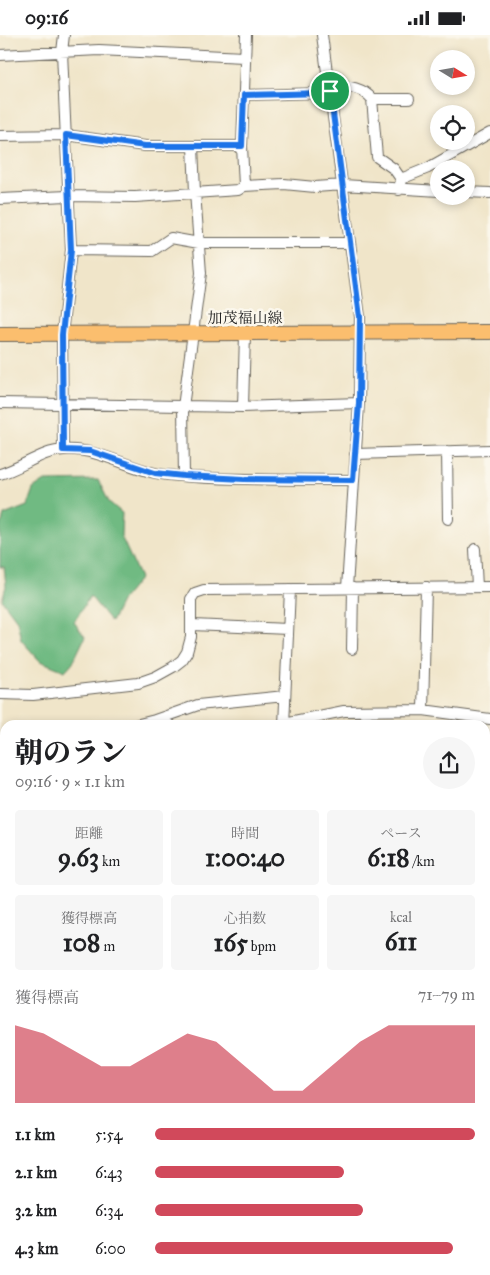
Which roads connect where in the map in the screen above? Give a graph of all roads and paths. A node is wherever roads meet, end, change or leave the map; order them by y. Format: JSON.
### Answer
{"nodes":[{"id":1,"x":64,"y":35,"type":"edge"},
{"id":2,"x":246,"y":35,"type":"edge"},
{"id":3,"x":322,"y":35,"type":"edge"},
{"id":4,"x":62,"y":52,"type":"junction"},
{"id":5,"x":0,"y":55,"type":"edge"},
{"id":6,"x":244,"y":57,"type":"junction"},
{"id":7,"x":330,"y":91,"type":"junction"},
{"id":8,"x":244,"y":95,"type":"junction"},
{"id":9,"x":372,"y":99,"type":"junction"},
{"id":10,"x":409,"y":99,"type":"dead end"},
{"id":11,"x":490,"y":133,"type":"edge"},
{"id":12,"x":66,"y":135,"type":"junction"},
{"id":13,"x":0,"y":136,"type":"edge"},
{"id":14,"x":194,"y":146,"type":"junction"},
{"id":15,"x":242,"y":146,"type":"junction"},
{"id":16,"x":400,"y":184,"type":"junction"},
{"id":17,"x":343,"y":185,"type":"junction"},
{"id":18,"x":244,"y":186,"type":"junction"},
{"id":19,"x":430,"y":189,"type":"edge"},
{"id":20,"x":195,"y":192,"type":"junction"},
{"id":21,"x":475,"y":192,"type":"edge"},
{"id":22,"x":490,"y":193,"type":"edge"},
{"id":23,"x":68,"y":196,"type":"junction"},
{"id":24,"x":0,"y":199,"type":"edge"},
{"id":25,"x":199,"y":243,"type":"junction"},
{"id":26,"x":350,"y":243,"type":"junction"},
{"id":27,"x":71,"y":250,"type":"junction"},
{"id":28,"x":490,"y":332,"type":"edge"},
{"id":29,"x":0,"y":334,"type":"edge"},
{"id":30,"x":194,"y":334,"type":"junction"},
{"id":31,"x":245,"y":334,"type":"junction"},
{"id":32,"x":361,"y":334,"type":"junction"},
{"id":33,"x":62,"y":335,"type":"junction"},
{"id":34,"x":0,"y":403,"type":"edge"},
{"id":35,"x":359,"y":403,"type":"junction"},
{"id":36,"x":62,"y":404,"type":"junction"},
{"id":37,"x":184,"y":407,"type":"junction"},
{"id":38,"x":243,"y":407,"type":"junction"},
{"id":39,"x":63,"y":450,"type":"junction"},
{"id":40,"x":490,"y":450,"type":"edge"},
{"id":41,"x":446,"y":451,"type":"junction"},
{"id":42,"x":355,"y":454,"type":"junction"},
{"id":43,"x":0,"y":474,"type":"edge"},
{"id":44,"x":184,"y":476,"type":"junction"},
{"id":45,"x":353,"y":480,"type":"junction"},
{"id":46,"x":448,"y":519,"type":"dead end"},
{"id":47,"x":475,"y":549,"type":"dead end"},
{"id":48,"x":426,"y":587,"type":"junction"},
{"id":49,"x":477,"y":587,"type":"junction"},
{"id":50,"x":490,"y":587,"type":"edge"},
{"id":51,"x":350,"y":588,"type":"junction"},
{"id":52,"x":290,"y":589,"type":"junction"},
{"id":53,"x":192,"y":625,"type":"junction"},
{"id":54,"x":288,"y":629,"type":"junction"},
{"id":55,"x":352,"y":649,"type":"dead end"},
{"id":56,"x":0,"y":694,"type":"edge"},
{"id":57,"x":285,"y":696,"type":"junction"},
{"id":58,"x":423,"y":710,"type":"junction"},
{"id":59,"x":367,"y":711,"type":"junction"},
{"id":60,"x":156,"y":719,"type":"joint"},
{"id":61,"x":490,"y":719,"type":"edge"},
{"id":62,"x":152,"y":720,"type":"edge"},
{"id":63,"x":284,"y":720,"type":"edge"},
{"id":64,"x":302,"y":720,"type":"edge"},
{"id":65,"x":366,"y":720,"type":"edge"}],
"edges":[{"from":1,"to":4,"type":"street"},
{"from":2,"to":6,"type":"street"},
{"from":3,"to":7,"type":"street"},
{"from":4,"to":5,"type":"street"},
{"from":4,"to":6,"type":"street"},
{"from":4,"to":12,"type":"street"},
{"from":6,"to":8,"type":"street"},
{"from":7,"to":8,"type":"street"},
{"from":7,"to":9,"type":"street"},
{"from":7,"to":17,"type":"street"},
{"from":8,"to":15,"type":"street"},
{"from":9,"to":10,"type":"street"},
{"from":9,"to":16,"type":"street"},
{"from":11,"to":16,"type":"street"},
{"from":12,"to":13,"type":"street"},
{"from":12,"to":14,"type":"street"},
{"from":12,"to":23,"type":"street"},
{"from":14,"to":15,"type":"street"},
{"from":14,"to":20,"type":"street"},
{"from":15,"to":18,"type":"street"},
{"from":16,"to":17,"type":"street"},
{"from":16,"to":19,"type":"street"},
{"from":17,"to":18,"type":"street"},
{"from":17,"to":26,"type":"street"},
{"from":18,"to":20,"type":"street"},
{"from":20,"to":23,"type":"street"},
{"from":20,"to":25,"type":"street"},
{"from":21,"to":22,"type":"street"},
{"from":23,"to":24,"type":"street"},
{"from":23,"to":27,"type":"street"},
{"from":25,"to":26,"type":"street"},
{"from":25,"to":27,"type":"street"},
{"from":25,"to":30,"type":"street"},
{"from":26,"to":32,"type":"street"},
{"from":27,"to":33,"type":"street"},
{"from":28,"to":32,"type":"main road","name":"加茂福山線"},
{"from":29,"to":33,"type":"main road","name":"加茂福山線"},
{"from":30,"to":31,"type":"main road","name":"加茂福山線"},
{"from":30,"to":33,"type":"main road","name":"加茂福山線"},
{"from":30,"to":37,"type":"street"},
{"from":31,"to":32,"type":"main road","name":"加茂福山線"},
{"from":31,"to":38,"type":"street"},
{"from":32,"to":35,"type":"street"},
{"from":33,"to":36,"type":"street"},
{"from":34,"to":36,"type":"street"},
{"from":35,"to":38,"type":"street"},
{"from":35,"to":42,"type":"street"},
{"from":36,"to":37,"type":"street"},
{"from":36,"to":39,"type":"street"},
{"from":37,"to":38,"type":"street"},
{"from":37,"to":44,"type":"street"},
{"from":39,"to":43,"type":"street"},
{"from":39,"to":44,"type":"street"},
{"from":40,"to":41,"type":"street"},
{"from":41,"to":42,"type":"street"},
{"from":41,"to":46,"type":"street"},
{"from":42,"to":45,"type":"street"},
{"from":44,"to":45,"type":"street"},
{"from":45,"to":51,"type":"street"},
{"from":47,"to":49,"type":"street"},
{"from":48,"to":49,"type":"street"},
{"from":48,"to":51,"type":"street"},
{"from":48,"to":58,"type":"street"},
{"from":49,"to":50,"type":"street"},
{"from":51,"to":52,"type":"street"},
{"from":51,"to":55,"type":"street"},
{"from":52,"to":53,"type":"street"},
{"from":52,"to":54,"type":"street"},
{"from":53,"to":54,"type":"street"},
{"from":53,"to":56,"type":"street"},
{"from":54,"to":57,"type":"street"},
{"from":57,"to":60,"type":"street"},
{"from":57,"to":63,"type":"street"},
{"from":58,"to":59,"type":"street"},
{"from":58,"to":61,"type":"street"},
{"from":59,"to":64,"type":"street"},
{"from":59,"to":65,"type":"street"},
{"from":60,"to":62,"type":"street"}]}
